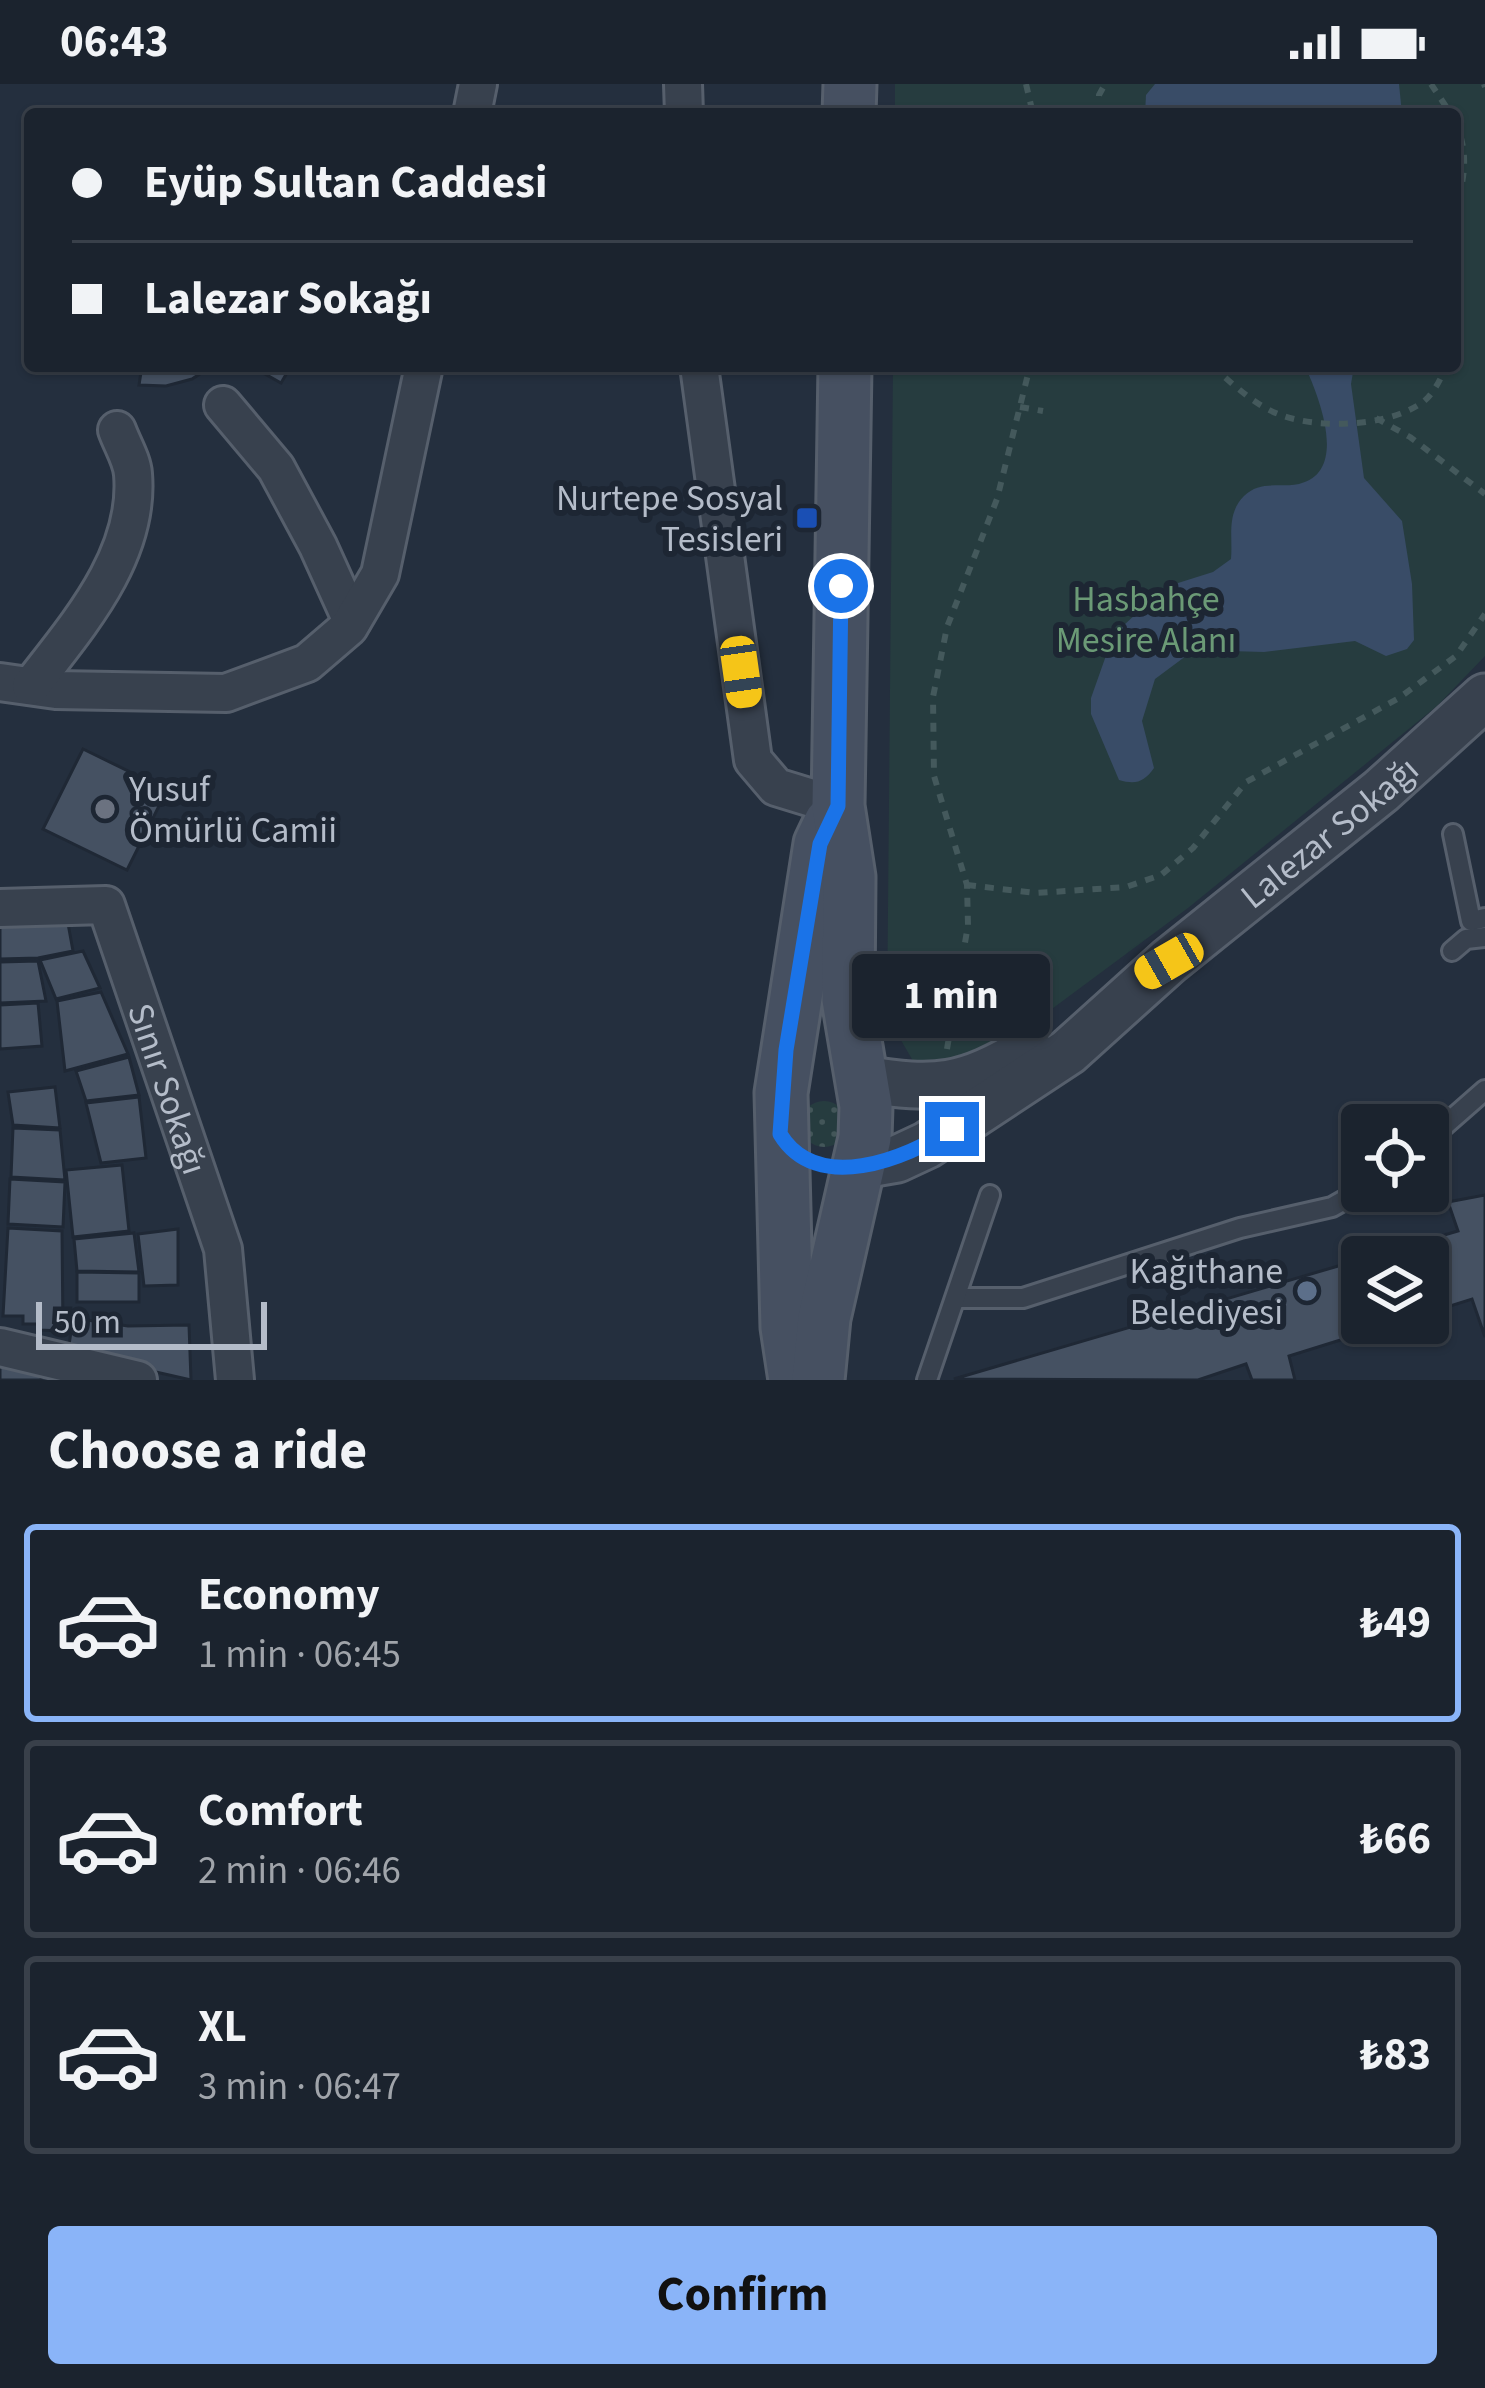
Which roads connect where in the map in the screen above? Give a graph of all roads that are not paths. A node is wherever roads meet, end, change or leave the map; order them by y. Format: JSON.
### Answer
{"nodes":[{"id":1,"x":423,"y":372,"type":"edge"},
{"id":2,"x":700,"y":372,"type":"edge"},
{"id":3,"x":845,"y":372,"type":"edge"},
{"id":4,"x":223,"y":405,"type":"dead end"},
{"id":5,"x":117,"y":430,"type":"dead end"},
{"id":6,"x":352,"y":621,"type":"junction"},
{"id":7,"x":15,"y":684,"type":"edge"},
{"id":8,"x":1485,"y":697,"type":"edge"},
{"id":9,"x":838,"y":806,"type":"junction"},
{"id":10,"x":1454,"y":835,"type":"dead end"},
{"id":11,"x":0,"y":908,"type":"edge"},
{"id":12,"x":1485,"y":918,"type":"edge"},
{"id":13,"x":1485,"y":937,"type":"edge"},
{"id":14,"x":1452,"y":951,"type":"dead end"},
{"id":15,"x":1169,"y":961,"type":"junction"},
{"id":16,"x":862,"y":1078,"type":"junction"},
{"id":17,"x":1485,"y":1090,"type":"edge"},
{"id":18,"x":781,"y":1111,"type":"junction"},
{"id":19,"x":1449,"y":1122,"type":"edge"},
{"id":20,"x":862,"y":1165,"type":"junction"},
{"id":21,"x":990,"y":1195,"type":"dead end"},
{"id":22,"x":1341,"y":1203,"type":"edge"},
{"id":23,"x":958,"y":1298,"type":"junction"},
{"id":24,"x":0,"y":1346,"type":"edge"},
{"id":25,"x":138,"y":1380,"type":"edge"},
{"id":26,"x":235,"y":1380,"type":"edge"},
{"id":27,"x":795,"y":1380,"type":"edge"},
{"id":28,"x":818,"y":1380,"type":"edge"},
{"id":29,"x":926,"y":1380,"type":"edge"}],
"edges":[{"from":1,"to":6,"type":"street"},
{"from":2,"to":9,"type":"street"},
{"from":3,"to":9,"type":"main road"},
{"from":4,"to":6,"type":"street"},
{"from":5,"to":7,"type":"street"},
{"from":6,"to":7,"type":"street"},
{"from":8,"to":15,"type":"street","name":"Lalezar Sokağı"},
{"from":9,"to":16,"type":"main road"},
{"from":9,"to":18,"type":"main road"},
{"from":10,"to":12,"type":"lane"},
{"from":11,"to":26,"type":"street","name":"Sınır Sokağı"},
{"from":13,"to":14,"type":"lane"},
{"from":15,"to":16,"type":"street","name":"Lalezar Sokağı"},
{"from":15,"to":20,"type":"street","name":"Lalezar Sokağı"},
{"from":16,"to":18,"type":"main road"},
{"from":16,"to":20,"type":"main road"},
{"from":17,"to":19,"type":"lane"},
{"from":18,"to":20,"type":"main road"},
{"from":18,"to":27,"type":"main road"},
{"from":20,"to":28,"type":"main road"},
{"from":21,"to":23,"type":"lane"},
{"from":22,"to":23,"type":"lane"},
{"from":23,"to":29,"type":"lane"},
{"from":24,"to":25,"type":"street"}]}
